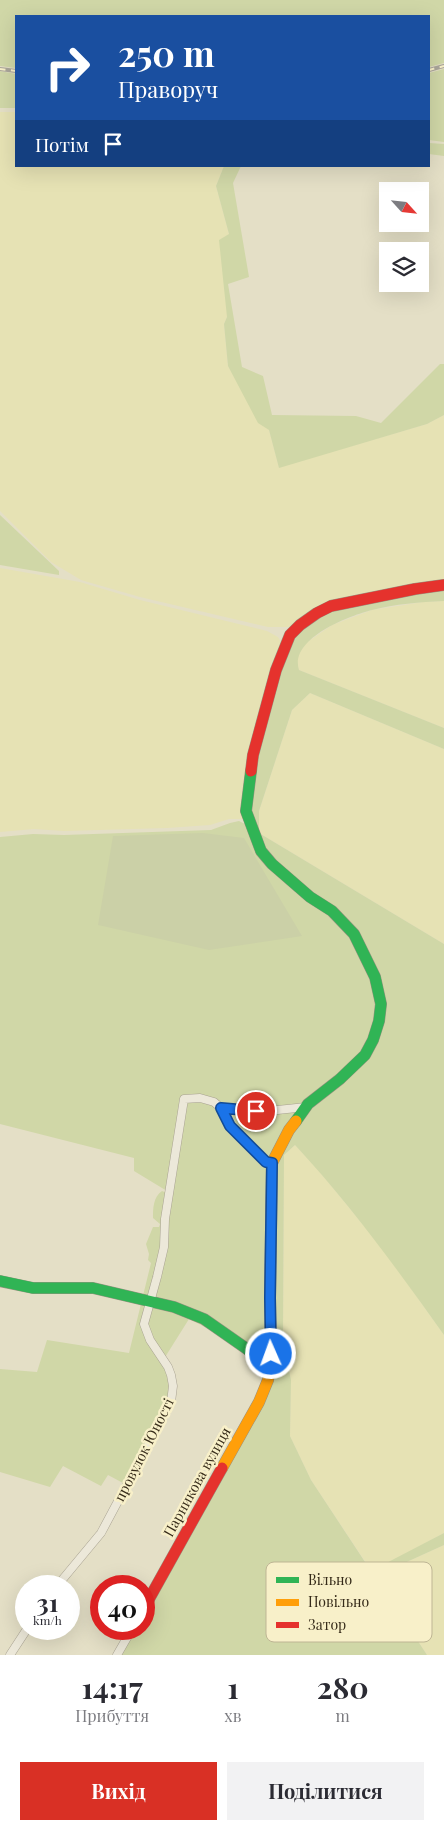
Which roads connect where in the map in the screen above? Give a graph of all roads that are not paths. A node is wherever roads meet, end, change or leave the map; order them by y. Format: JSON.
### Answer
{"nodes":[{"id":1,"x":444,"y":585,"type":"edge"},
{"id":2,"x":306,"y":1106,"type":"junction"},
{"id":3,"x":221,"y":1108,"type":"junction"},
{"id":4,"x":272,"y":1163,"type":"junction"},
{"id":5,"x":0,"y":1281,"type":"edge"},
{"id":6,"x":150,"y":1302,"type":"junction"},
{"id":7,"x":270,"y":1369,"type":"junction"},
{"id":8,"x":66,"y":1575,"type":"edge"},
{"id":9,"x":155,"y":1588,"type":"edge"},
{"id":10,"x":20,"y":1640,"type":"edge"},
{"id":11,"x":126,"y":1640,"type":"edge"},
{"id":12,"x":10,"y":1655,"type":"edge"},
{"id":13,"x":117,"y":1655,"type":"edge"}],
"edges":[{"from":1,"to":2,"type":"street"},
{"from":2,"to":3,"type":"street"},
{"from":2,"to":4,"type":"street"},
{"from":3,"to":4,"type":"street"},
{"from":3,"to":6,"type":"street","name":"провулок Юності"},
{"from":4,"to":7,"type":"street","name":"Парникова вулиця"},
{"from":5,"to":6,"type":"street"},
{"from":6,"to":7,"type":"street"},
{"from":6,"to":8,"type":"street","name":"провулок Юності"},
{"from":7,"to":9,"type":"street","name":"Парникова вулиця"},
{"from":10,"to":12,"type":"street"},
{"from":11,"to":13,"type":"street"}]}
